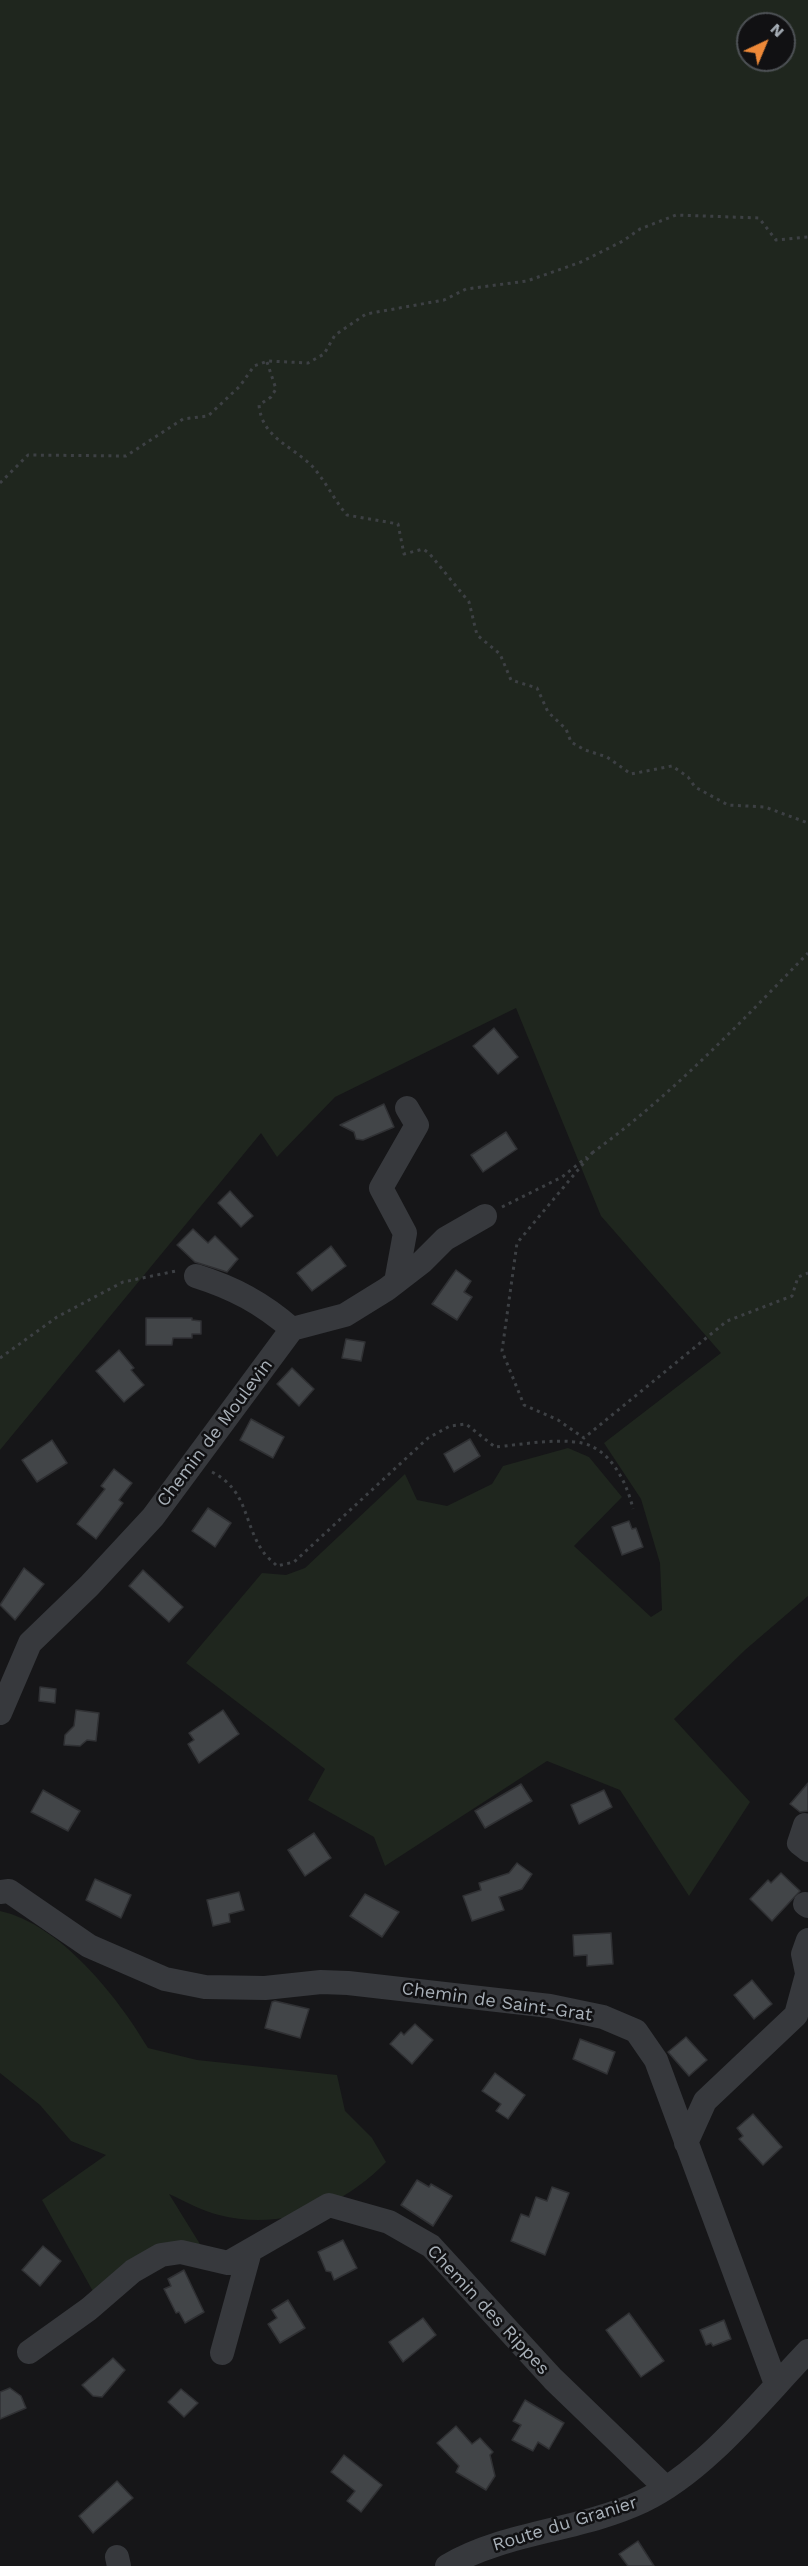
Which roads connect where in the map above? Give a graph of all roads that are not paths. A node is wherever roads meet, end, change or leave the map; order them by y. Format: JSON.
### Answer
{"nodes":[{"id":1,"x":407,"y":1108,"type":"dead end"},
{"id":2,"x":485,"y":1216,"type":"road end"},
{"id":3,"x":196,"y":1276,"type":"road end"},
{"id":4,"x":396,"y":1282,"type":"junction"},
{"id":5,"x":292,"y":1329,"type":"junction"},
{"id":6,"x":0,"y":1713,"type":"edge"},
{"id":7,"x":805,"y":1825,"type":"dead end"},
{"id":8,"x":808,"y":1850,"type":"edge"},
{"id":9,"x":0,"y":1892,"type":"edge"},
{"id":10,"x":808,"y":1940,"type":"edge"},
{"id":11,"x":808,"y":1972,"type":"edge"},
{"id":12,"x":686,"y":2143,"type":"junction"},
{"id":13,"x":249,"y":2251,"type":"junction"},
{"id":14,"x":808,"y":2351,"type":"edge"},
{"id":15,"x":29,"y":2352,"type":"dead end"},
{"id":16,"x":222,"y":2353,"type":"dead end"},
{"id":17,"x":776,"y":2384,"type":"junction"},
{"id":18,"x":666,"y":2488,"type":"junction"},
{"id":19,"x":447,"y":2566,"type":"edge"}],
"edges":[{"from":1,"to":4,"type":"street"},
{"from":2,"to":4,"type":"street"},
{"from":3,"to":5,"type":"street"},
{"from":4,"to":5,"type":"street"},
{"from":5,"to":6,"type":"street","name":"Chemin de Moulevin"},
{"from":7,"to":8,"type":"street"},
{"from":9,"to":12,"type":"street","name":"Chemin de Saint-Grat"},
{"from":10,"to":11,"type":"street"},
{"from":11,"to":12,"type":"street"},
{"from":12,"to":17,"type":"street","name":"Chemin de Saint-Grat"},
{"from":13,"to":15,"type":"street","name":"Chemin des Rippes"},
{"from":13,"to":16,"type":"street"},
{"from":13,"to":18,"type":"street","name":"Chemin des Rippes"},
{"from":14,"to":17,"type":"street","name":"Route du Granier"},
{"from":17,"to":18,"type":"street","name":"Route du Granier"},
{"from":18,"to":19,"type":"street","name":"Route du Granier"}]}
